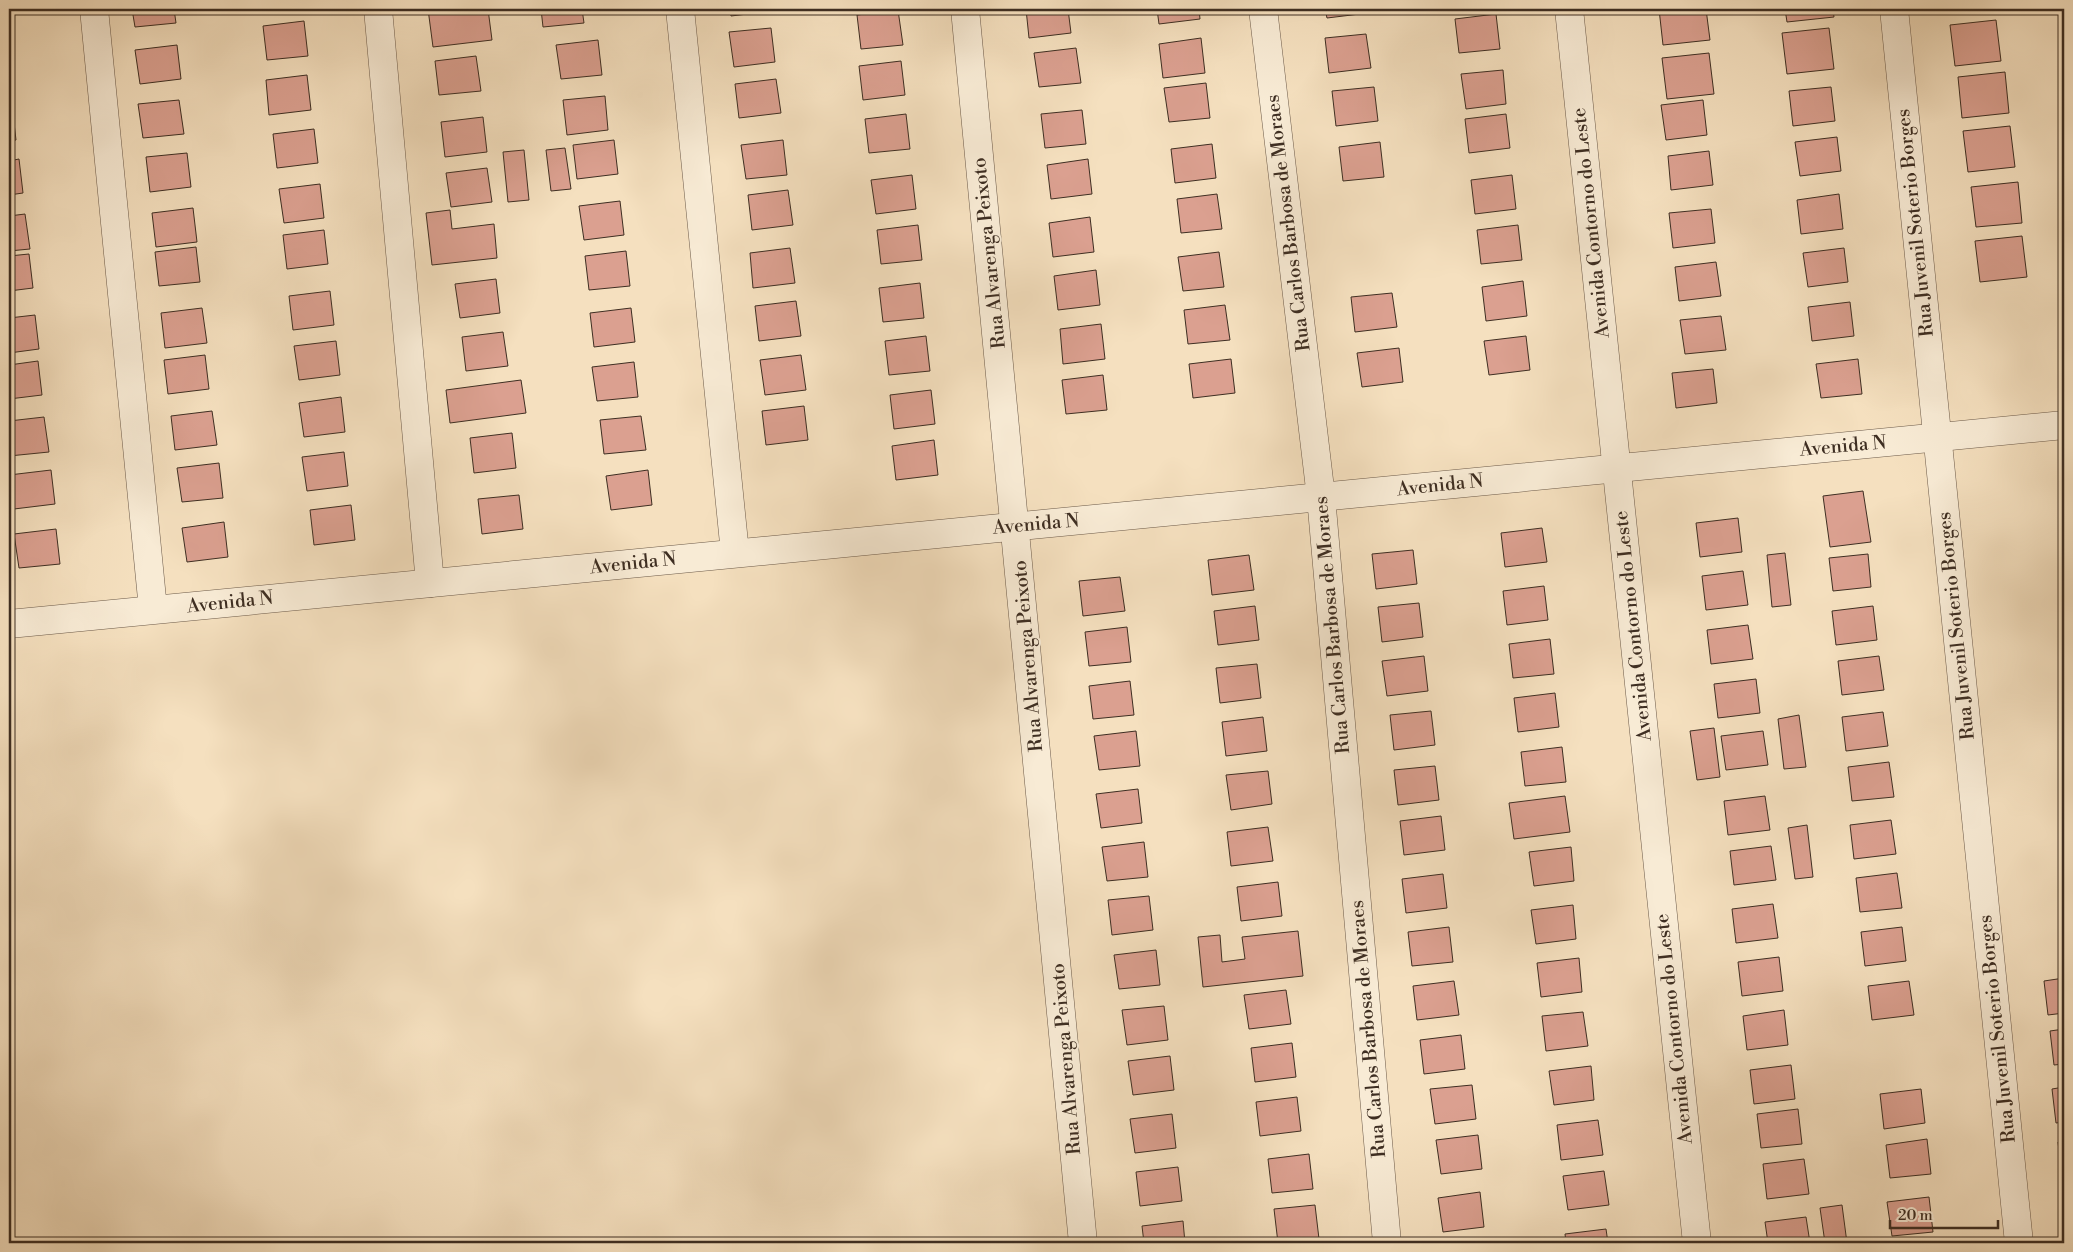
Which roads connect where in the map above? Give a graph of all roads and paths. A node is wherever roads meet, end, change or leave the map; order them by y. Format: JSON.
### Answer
{"nodes":[{"id":1,"x":94,"y":9,"type":"edge"},
{"id":2,"x":378,"y":9,"type":"edge"},
{"id":3,"x":680,"y":9,"type":"edge"},
{"id":4,"x":965,"y":9,"type":"edge"},
{"id":5,"x":1263,"y":9,"type":"edge"},
{"id":6,"x":1569,"y":9,"type":"edge"},
{"id":7,"x":1894,"y":9,"type":"edge"},
{"id":8,"x":2064,"y":425,"type":"edge"},
{"id":9,"x":1937,"y":437,"type":"junction"},
{"id":10,"x":1617,"y":468,"type":"junction"},
{"id":11,"x":1321,"y":497,"type":"junction"},
{"id":12,"x":1016,"y":526,"type":"junction"},
{"id":13,"x":735,"y":553,"type":"junction"},
{"id":14,"x":430,"y":583,"type":"junction"},
{"id":15,"x":153,"y":609,"type":"junction"},
{"id":16,"x":9,"y":624,"type":"edge"},
{"id":17,"x":1083,"y":1243,"type":"edge"},
{"id":18,"x":1387,"y":1243,"type":"edge"},
{"id":19,"x":1696,"y":1243,"type":"edge"},
{"id":20,"x":2019,"y":1243,"type":"edge"}],
"edges":[{"from":1,"to":15,"type":"street"},
{"from":2,"to":14,"type":"street"},
{"from":3,"to":13,"type":"street"},
{"from":4,"to":12,"type":"street","name":"Rua Alvarenga Peixoto"},
{"from":5,"to":11,"type":"street","name":"Rua Carlos Barbosa de Moraes"},
{"from":6,"to":10,"type":"street","name":"Avenida Contorno do Leste"},
{"from":7,"to":9,"type":"street","name":"Rua Juvenil Soterio Borges"},
{"from":8,"to":9,"type":"street","name":"Avenida N"},
{"from":9,"to":10,"type":"street","name":"Avenida N"},
{"from":9,"to":20,"type":"street","name":"Rua Juvenil Soterio Borges"},
{"from":10,"to":11,"type":"street","name":"Avenida N"},
{"from":10,"to":19,"type":"street","name":"Avenida Contorno do Leste"},
{"from":11,"to":12,"type":"street","name":"Avenida N"},
{"from":11,"to":18,"type":"street","name":"Rua Carlos Barbosa de Moraes"},
{"from":12,"to":13,"type":"street","name":"Avenida N"},
{"from":12,"to":17,"type":"street","name":"Rua Alvarenga Peixoto"},
{"from":13,"to":14,"type":"street","name":"Avenida N"},
{"from":14,"to":15,"type":"street","name":"Avenida N"},
{"from":15,"to":16,"type":"street","name":"Avenida N"}]}
